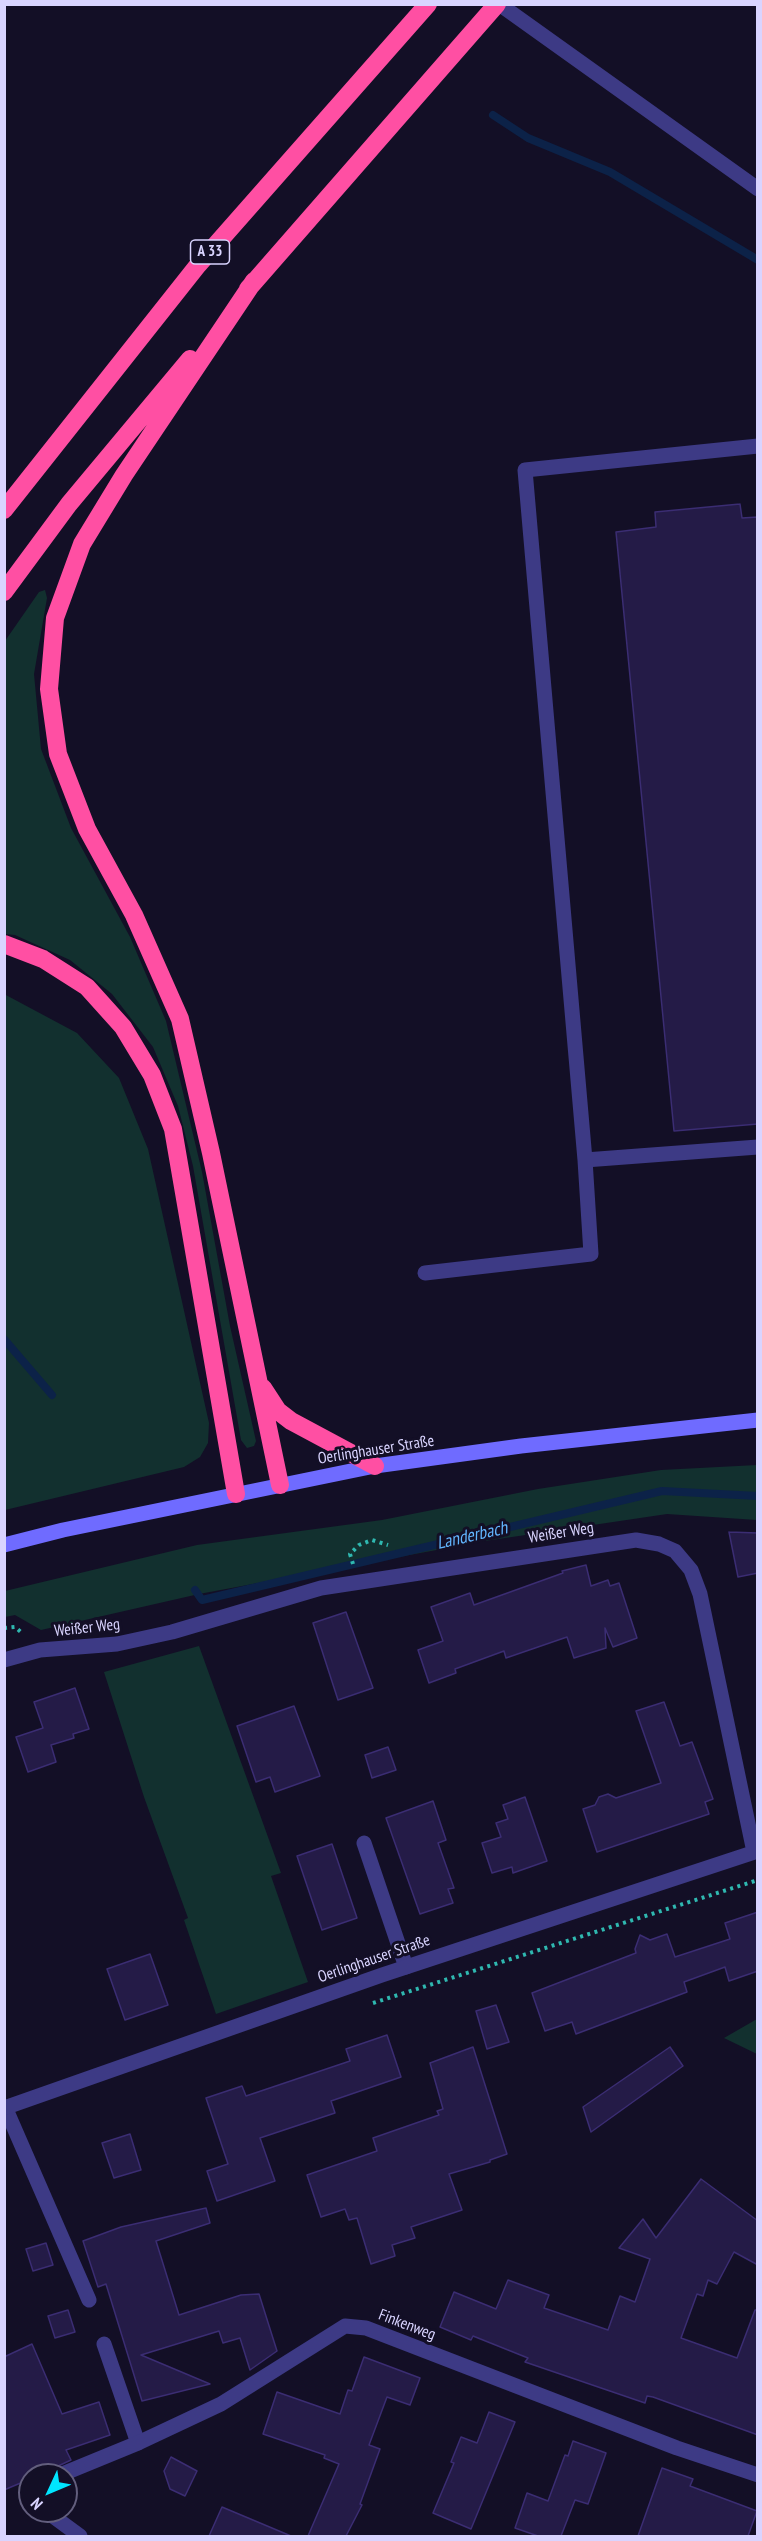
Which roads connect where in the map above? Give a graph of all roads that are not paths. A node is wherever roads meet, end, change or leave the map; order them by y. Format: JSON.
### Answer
{"nodes":[{"id":1,"x":428,"y":4,"type":"edge"},
{"id":2,"x":498,"y":4,"type":"edge"},
{"id":3,"x":758,"y":189,"type":"edge"},
{"id":4,"x":254,"y":281,"type":"junction"},
{"id":5,"x":758,"y":446,"type":"edge"},
{"id":6,"x":4,"y":510,"type":"edge"},
{"id":7,"x":4,"y":592,"type":"edge"},
{"id":8,"x":4,"y":944,"type":"edge"},
{"id":9,"x":758,"y":1147,"type":"edge"},
{"id":10,"x":585,"y":1161,"type":"junction"},
{"id":11,"x":425,"y":1273,"type":"dead end"},
{"id":12,"x":258,"y":1380,"type":"junction"},
{"id":13,"x":758,"y":1420,"type":"edge"},
{"id":14,"x":375,"y":1466,"type":"junction"},
{"id":15,"x":280,"y":1485,"type":"junction"},
{"id":16,"x":236,"y":1494,"type":"junction"},
{"id":17,"x":4,"y":1545,"type":"edge"},
{"id":18,"x":4,"y":1660,"type":"edge"},
{"id":19,"x":364,"y":1843,"type":"dead end"},
{"id":20,"x":756,"y":1852,"type":"edge"},
{"id":21,"x":406,"y":1967,"type":"junction"},
{"id":22,"x":5,"y":2108,"type":"edge"},
{"id":23,"x":89,"y":2300,"type":"dead end"},
{"id":24,"x":104,"y":2344,"type":"dead end"},
{"id":25,"x":138,"y":2443,"type":"junction"},
{"id":26,"x":78,"y":2468,"type":"edge"},
{"id":27,"x":758,"y":2475,"type":"edge"},
{"id":28,"x":62,"y":2523,"type":"edge"},
{"id":29,"x":80,"y":2536,"type":"edge"}],
"edges":[{"from":1,"to":6,"type":"highway","number":"A 33"},
{"from":2,"to":3,"type":"street"},
{"from":2,"to":4,"type":"highway"},
{"from":4,"to":7,"type":"highway"},
{"from":4,"to":12,"type":"highway"},
{"from":5,"to":10,"type":"street"},
{"from":8,"to":16,"type":"highway"},
{"from":9,"to":10,"type":"street"},
{"from":10,"to":11,"type":"street"},
{"from":12,"to":14,"type":"highway"},
{"from":12,"to":15,"type":"highway"},
{"from":13,"to":14,"type":"main road","name":"Oerlinghauser Straße"},
{"from":14,"to":15,"type":"main road","name":"Oerlinghauser Straße"},
{"from":15,"to":16,"type":"main road","name":"Oerlinghauser Straße"},
{"from":16,"to":17,"type":"main road","name":"Oerlinghauser Straße"},
{"from":18,"to":20,"type":"street","name":"Weißer Weg"},
{"from":19,"to":21,"type":"street"},
{"from":20,"to":21,"type":"street","name":"Oerlinghauser Straße"},
{"from":21,"to":22,"type":"street","name":"Oerlinghauser Straße"},
{"from":22,"to":23,"type":"street"},
{"from":24,"to":25,"type":"street"},
{"from":25,"to":26,"type":"street","name":"Finkenweg"},
{"from":25,"to":27,"type":"street","name":"Finkenweg"},
{"from":28,"to":29,"type":"street"}]}
